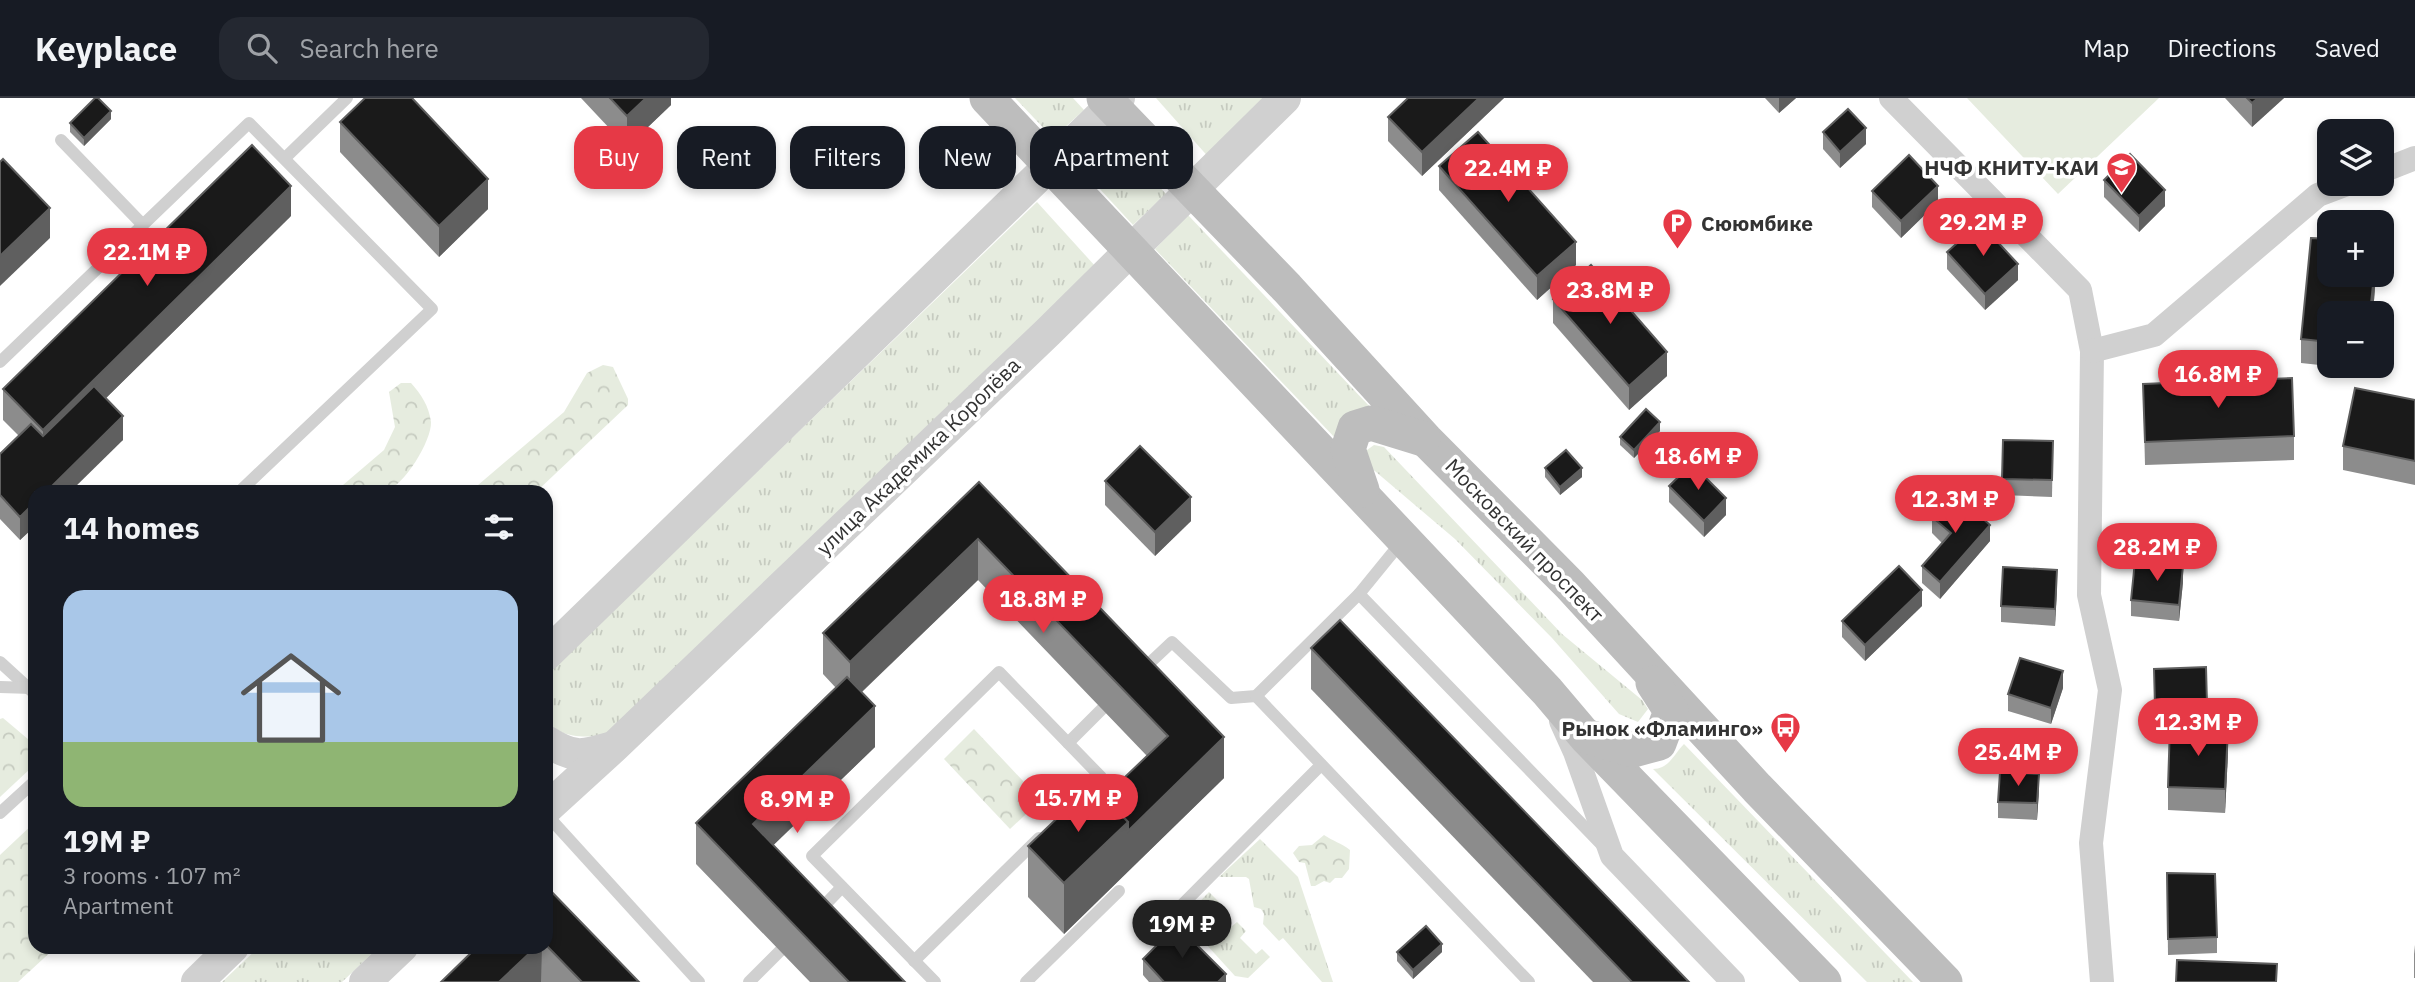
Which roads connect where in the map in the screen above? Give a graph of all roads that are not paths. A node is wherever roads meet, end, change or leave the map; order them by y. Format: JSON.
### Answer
{"nodes":[{"id":1,"x":347,"y":98,"type":"edge"},
{"id":2,"x":987,"y":98,"type":"edge"},
{"id":3,"x":1286,"y":98,"type":"edge"},
{"id":4,"x":1891,"y":98,"type":"edge"},
{"id":5,"x":1111,"y":101,"type":"edge"},
{"id":6,"x":1088,"y":126,"type":"edge"},
{"id":7,"x":61,"y":140,"type":"dead end"},
{"id":8,"x":1030,"y":144,"type":"edge"},
{"id":9,"x":285,"y":158,"type":"junction"},
{"id":10,"x":2415,"y":158,"type":"edge"},
{"id":11,"x":2394,"y":166,"type":"edge"},
{"id":12,"x":1030,"y":185,"type":"edge"},
{"id":13,"x":1072,"y":189,"type":"edge"},
{"id":14,"x":1192,"y":190,"type":"junction"},
{"id":15,"x":2317,"y":196,"type":"edge"},
{"id":16,"x":142,"y":224,"type":"junction"},
{"id":17,"x":1130,"y":251,"type":"junction"},
{"id":18,"x":2092,"y":351,"type":"junction"},
{"id":19,"x":0,"y":362,"type":"edge"},
{"id":20,"x":1426,"y":440,"type":"junction"},
{"id":21,"x":246,"y":485,"type":"edge"},
{"id":22,"x":1364,"y":499,"type":"junction"},
{"id":23,"x":1403,"y":540,"type":"junction"},
{"id":24,"x":1359,"y":594,"type":"junction"},
{"id":25,"x":553,"y":648,"type":"edge"},
{"id":26,"x":1634,"y":653,"type":"junction"},
{"id":27,"x":0,"y":662,"type":"edge"},
{"id":28,"x":1132,"y":681,"type":"edge"},
{"id":29,"x":28,"y":684,"type":"edge"},
{"id":30,"x":0,"y":687,"type":"edge"},
{"id":31,"x":28,"y":689,"type":"edge"},
{"id":32,"x":1547,"y":691,"type":"junction"},
{"id":33,"x":1256,"y":696,"type":"junction"},
{"id":34,"x":1102,"y":709,"type":"dead end"},
{"id":35,"x":1586,"y":737,"type":"junction"},
{"id":36,"x":1068,"y":743,"type":"junction"},
{"id":37,"x":553,"y":745,"type":"edge"},
{"id":38,"x":615,"y":746,"type":"junction"},
{"id":39,"x":1321,"y":765,"type":"junction"},
{"id":40,"x":28,"y":787,"type":"edge"},
{"id":41,"x":1074,"y":803,"type":"edge"},
{"id":42,"x":553,"y":804,"type":"edge"},
{"id":43,"x":0,"y":813,"type":"edge"},
{"id":44,"x":553,"y":819,"type":"edge"},
{"id":45,"x":1045,"y":832,"type":"edge"},
{"id":46,"x":1612,"y":856,"type":"junction"},
{"id":47,"x":842,"y":887,"type":"junction"},
{"id":48,"x":1119,"y":891,"type":"dead end"},
{"id":49,"x":808,"y":922,"type":"edge"},
{"id":50,"x":1159,"y":928,"type":"dead end"},
{"id":51,"x":780,"y":951,"type":"dead end"},
{"id":52,"x":226,"y":954,"type":"edge"},
{"id":53,"x":395,"y":954,"type":"edge"},
{"id":54,"x":914,"y":961,"type":"junction"},
{"id":55,"x":197,"y":982,"type":"edge"},
{"id":56,"x":365,"y":982,"type":"edge"},
{"id":57,"x":699,"y":982,"type":"edge"},
{"id":58,"x":749,"y":982,"type":"edge"},
{"id":59,"x":935,"y":982,"type":"edge"},
{"id":60,"x":1026,"y":982,"type":"edge"},
{"id":61,"x":1529,"y":982,"type":"edge"},
{"id":62,"x":1733,"y":982,"type":"edge"},
{"id":63,"x":1824,"y":982,"type":"edge"},
{"id":64,"x":1945,"y":982,"type":"edge"},
{"id":65,"x":2102,"y":982,"type":"edge"}],
"edges":[{"from":1,"to":9,"type":"lane"},
{"from":2,"to":8,"type":"main road"},
{"from":3,"to":14,"type":"street","name":"улица Академика Королёва"},
{"from":4,"to":18,"type":"street"},
{"from":5,"to":6,"type":"street"},
{"from":5,"to":14,"type":"main road","name":"Московский проспект"},
{"from":7,"to":16,"type":"lane"},
{"from":9,"to":16,"type":"lane"},
{"from":9,"to":21,"type":"lane"},
{"from":10,"to":11,"type":"street"},
{"from":12,"to":25,"type":"street"},
{"from":13,"to":17,"type":"main road"},
{"from":14,"to":17,"type":"street","name":"улица Академика Королёва"},
{"from":14,"to":20,"type":"main road","name":"Московский проспект"},
{"from":15,"to":18,"type":"street"},
{"from":16,"to":19,"type":"lane"},
{"from":17,"to":22,"type":"main road"},
{"from":17,"to":38,"type":"street","name":"улица Академика Королёва"},
{"from":18,"to":65,"type":"street"},
{"from":20,"to":22,"type":"main road"},
{"from":20,"to":26,"type":"main road","name":"Московский проспект"},
{"from":22,"to":23,"type":"main road"},
{"from":23,"to":24,"type":"lane"},
{"from":23,"to":32,"type":"main road"},
{"from":24,"to":33,"type":"lane"},
{"from":24,"to":46,"type":"lane"},
{"from":26,"to":35,"type":"main road"},
{"from":26,"to":64,"type":"main road","name":"Московский проспект"},
{"from":27,"to":29,"type":"lane"},
{"from":28,"to":33,"type":"lane"},
{"from":30,"to":31,"type":"lane"},
{"from":32,"to":35,"type":"main road"},
{"from":32,"to":46,"type":"street"},
{"from":33,"to":39,"type":"lane"},
{"from":34,"to":36,"type":"lane"},
{"from":35,"to":63,"type":"main road"},
{"from":36,"to":41,"type":"lane"},
{"from":36,"to":47,"type":"lane"},
{"from":37,"to":38,"type":"street"},
{"from":38,"to":42,"type":"street","name":"улица Академика Королёва"},
{"from":39,"to":50,"type":"lane"},
{"from":39,"to":61,"type":"lane"},
{"from":40,"to":43,"type":"lane"},
{"from":44,"to":57,"type":"lane"},
{"from":45,"to":54,"type":"lane"},
{"from":46,"to":62,"type":"street"},
{"from":47,"to":49,"type":"lane"},
{"from":47,"to":54,"type":"lane"},
{"from":48,"to":60,"type":"lane"},
{"from":51,"to":58,"type":"lane"},
{"from":52,"to":55,"type":"street"},
{"from":53,"to":56,"type":"street"},
{"from":54,"to":59,"type":"lane"}]}
